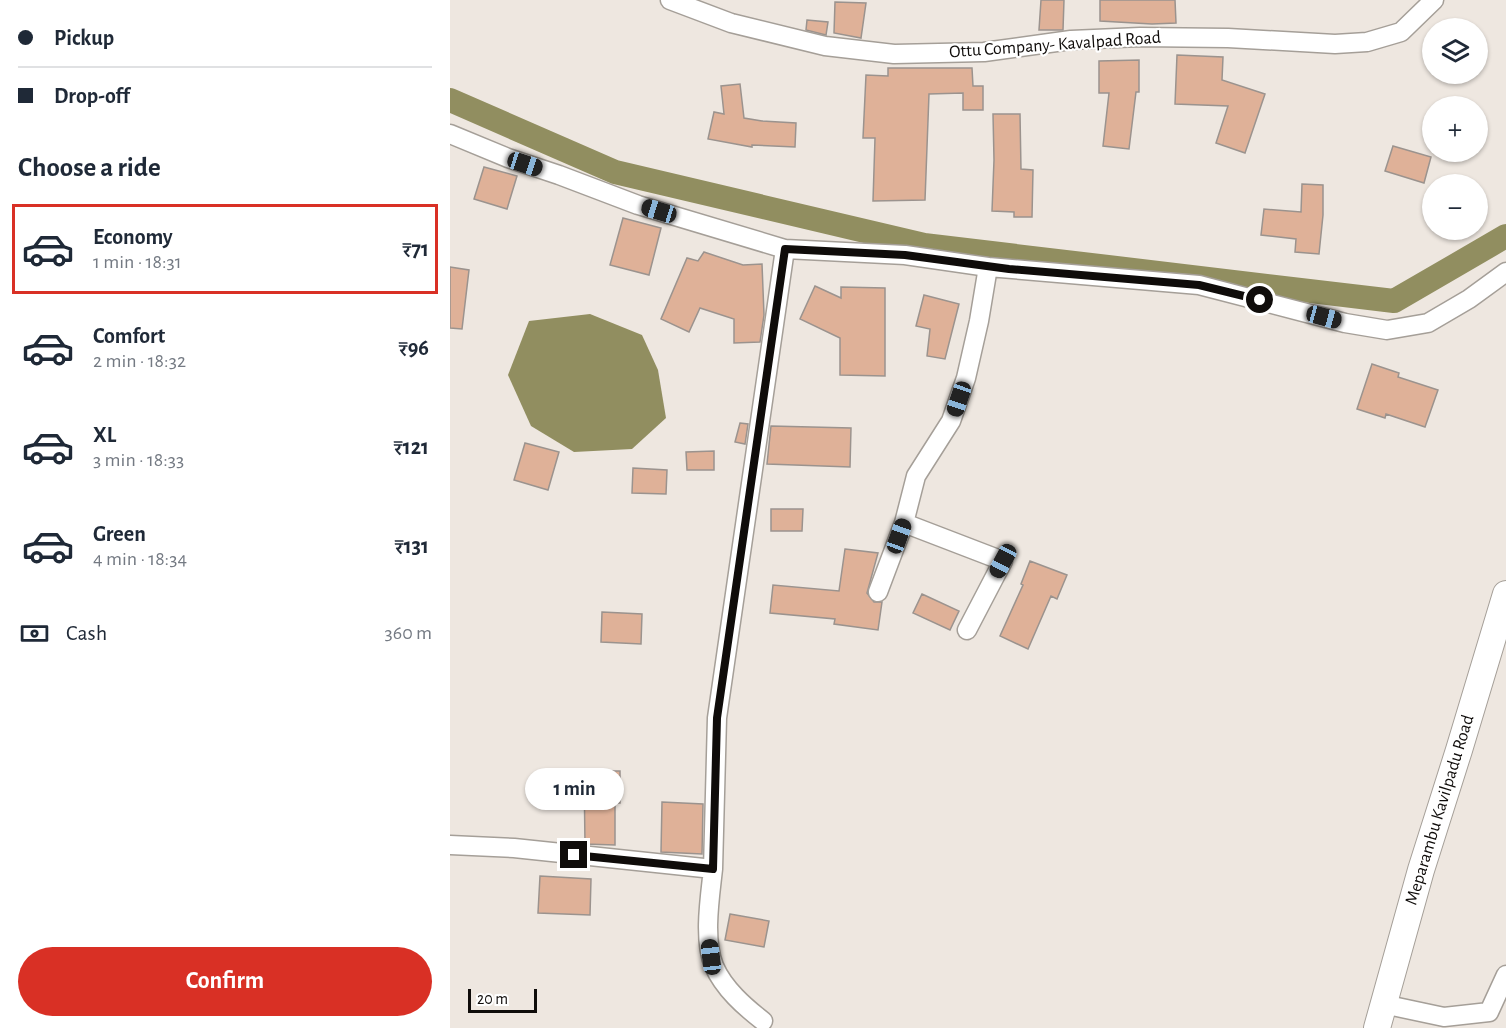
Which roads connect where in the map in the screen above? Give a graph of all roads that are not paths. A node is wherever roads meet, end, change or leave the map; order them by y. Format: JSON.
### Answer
{"nodes":[{"id":1,"x":670,"y":0,"type":"edge"},
{"id":2,"x":1434,"y":0,"type":"edge"},
{"id":3,"x":450,"y":134,"type":"edge"},
{"id":4,"x":785,"y":249,"type":"junction"},
{"id":5,"x":988,"y":267,"type":"junction"},
{"id":6,"x":1506,"y":272,"type":"edge"},
{"id":7,"x":904,"y":523,"type":"junction"},
{"id":8,"x":878,"y":592,"type":"dead end"},
{"id":9,"x":1506,"y":594,"type":"edge"},
{"id":10,"x":967,"y":630,"type":"dead end"},
{"id":11,"x":450,"y":845,"type":"edge"},
{"id":12,"x":713,"y":869,"type":"junction"},
{"id":13,"x":1506,"y":975,"type":"edge"},
{"id":14,"x":1380,"y":1016,"type":"edge"},
{"id":15,"x":763,"y":1022,"type":"dead end"}],
"edges":[{"from":1,"to":2,"type":"street","name":"Ottu Company- Kavalpad Road"},
{"from":3,"to":4,"type":"street"},
{"from":4,"to":5,"type":"street"},
{"from":4,"to":12,"type":"street"},
{"from":5,"to":6,"type":"street"},
{"from":5,"to":7,"type":"street"},
{"from":7,"to":8,"type":"street"},
{"from":7,"to":10,"type":"street"},
{"from":9,"to":14,"type":"main road","name":"Meparambu Kavilpadu Road"},
{"from":11,"to":12,"type":"street"},
{"from":12,"to":15,"type":"street"},
{"from":13,"to":14,"type":"street"}]}
